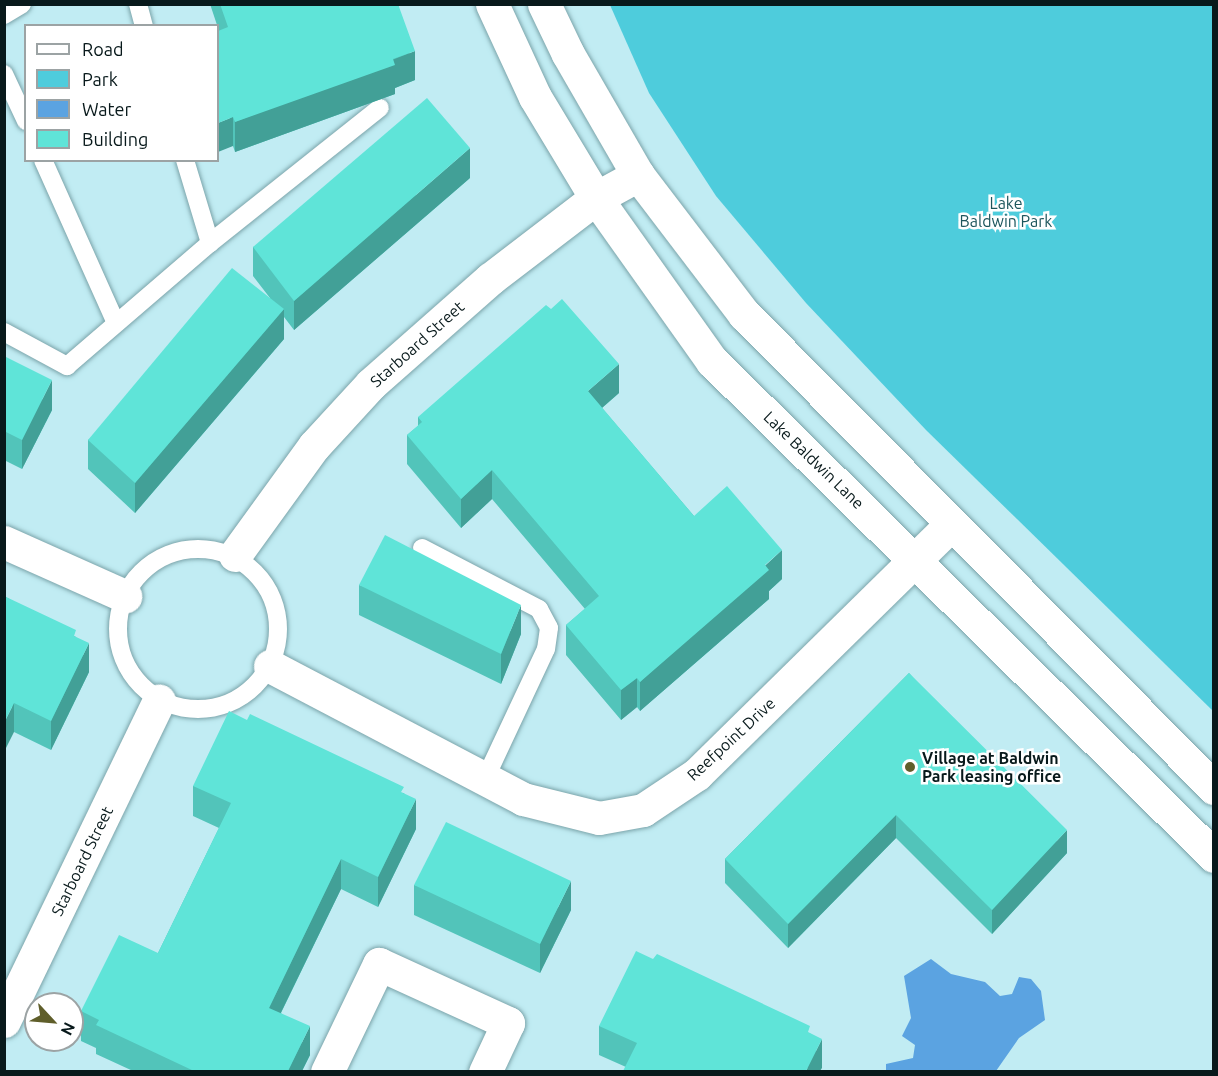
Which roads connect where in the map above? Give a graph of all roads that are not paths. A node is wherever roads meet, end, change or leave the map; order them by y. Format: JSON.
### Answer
{"nodes":[{"id":1,"x":22,"y":4,"type":"edge"},
{"id":2,"x":138,"y":4,"type":"edge"},
{"id":3,"x":492,"y":4,"type":"edge"},
{"id":4,"x":544,"y":4,"type":"edge"},
{"id":5,"x":4,"y":15,"type":"edge"},
{"id":6,"x":143,"y":24,"type":"edge"},
{"id":7,"x":4,"y":74,"type":"edge"},
{"id":8,"x":380,"y":108,"type":"edge"},
{"id":9,"x":24,"y":117,"type":"edge"},
{"id":10,"x":44,"y":162,"type":"edge"},
{"id":11,"x":186,"y":162,"type":"edge"},
{"id":12,"x":638,"y":175,"type":"junction"},
{"id":13,"x":596,"y":198,"type":"junction"},
{"id":14,"x":210,"y":243,"type":"junction"},
{"id":15,"x":116,"y":323,"type":"junction"},
{"id":16,"x":4,"y":332,"type":"edge"},
{"id":17,"x":950,"y":525,"type":"junction"},
{"id":18,"x":4,"y":542,"type":"edge"},
{"id":19,"x":422,"y":548,"type":"dead end"},
{"id":20,"x":235,"y":555,"type":"junction"},
{"id":21,"x":915,"y":558,"type":"junction"},
{"id":22,"x":125,"y":597,"type":"junction"},
{"id":23,"x":270,"y":666,"type":"junction"},
{"id":24,"x":159,"y":700,"type":"junction"},
{"id":25,"x":485,"y":779,"type":"junction"},
{"id":26,"x":1214,"y":788,"type":"edge"},
{"id":27,"x":1214,"y":856,"type":"edge"},
{"id":28,"x":4,"y":1022,"type":"edge"},
{"id":29,"x":327,"y":1071,"type":"edge"},
{"id":30,"x":485,"y":1071,"type":"edge"}],
"edges":[{"from":1,"to":5,"type":"lane"},
{"from":2,"to":6,"type":"lane"},
{"from":3,"to":13,"type":"street","name":"Lake Baldwin Lane"},
{"from":4,"to":12,"type":"street"},
{"from":7,"to":9,"type":"lane"},
{"from":8,"to":14,"type":"lane"},
{"from":10,"to":15,"type":"lane"},
{"from":11,"to":14,"type":"lane"},
{"from":12,"to":13,"type":"street","name":"Starboard Street"},
{"from":12,"to":17,"type":"street"},
{"from":13,"to":20,"type":"street","name":"Starboard Street"},
{"from":13,"to":21,"type":"street","name":"Lake Baldwin Lane"},
{"from":14,"to":15,"type":"lane"},
{"from":15,"to":16,"type":"lane"},
{"from":17,"to":21,"type":"street","name":"Reefpoint Drive"},
{"from":17,"to":26,"type":"street"},
{"from":18,"to":22,"type":"street"},
{"from":19,"to":25,"type":"lane"},
{"from":20,"to":22,"type":"lane"},
{"from":20,"to":23,"type":"lane"},
{"from":21,"to":25,"type":"street","name":"Reefpoint Drive"},
{"from":21,"to":27,"type":"street","name":"Lake Baldwin Lane"},
{"from":22,"to":24,"type":"lane"},
{"from":23,"to":24,"type":"lane"},
{"from":23,"to":25,"type":"street","name":"Reefpoint Drive"},
{"from":24,"to":28,"type":"street","name":"Starboard Street"},
{"from":29,"to":30,"type":"street"}]}
